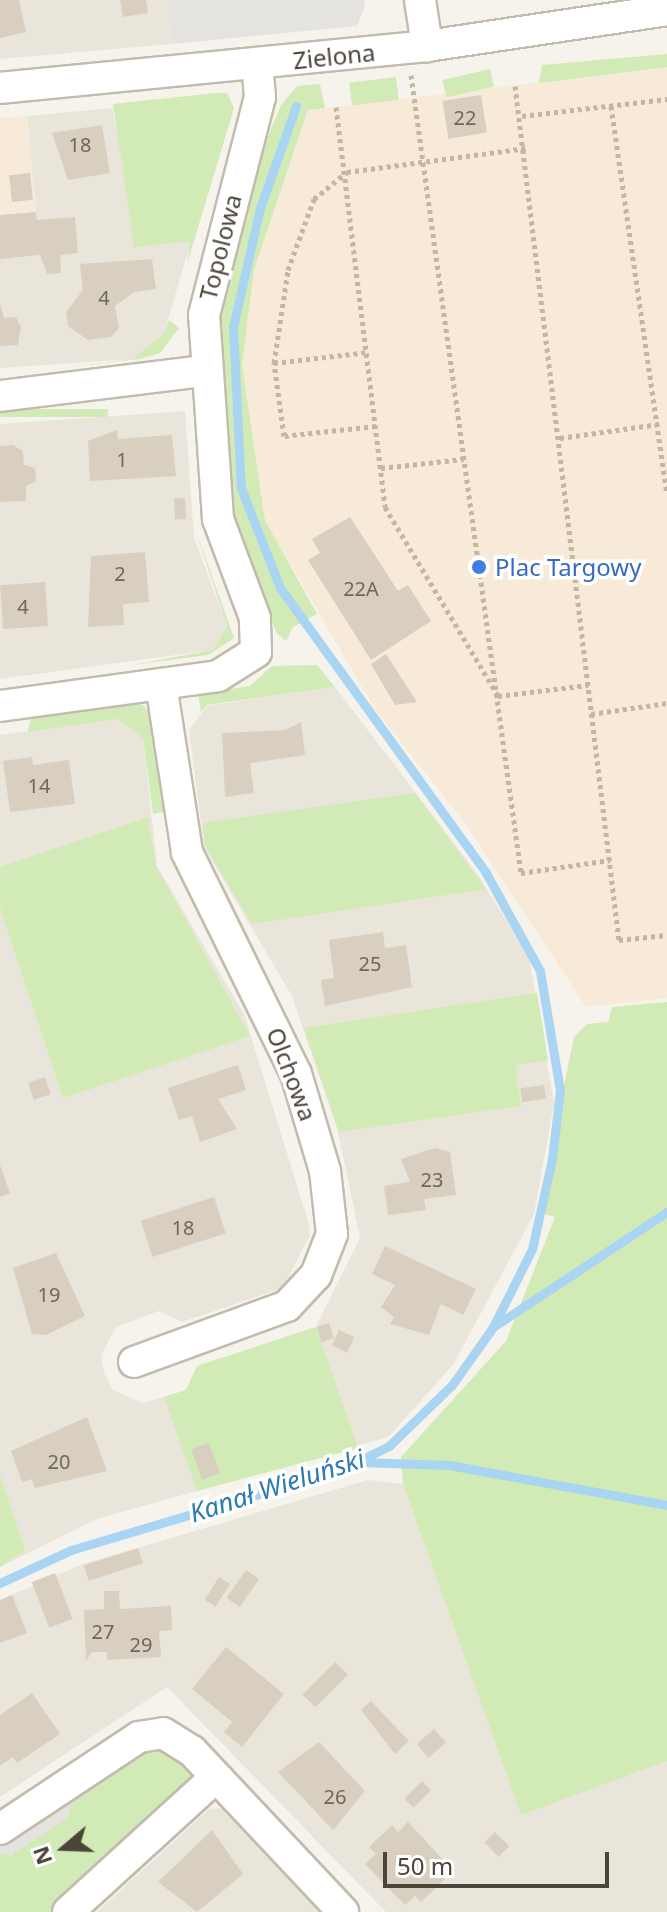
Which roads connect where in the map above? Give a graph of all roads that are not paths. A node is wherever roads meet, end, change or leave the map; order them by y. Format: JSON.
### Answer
{"nodes":[{"id":1,"x":420,"y":0,"type":"edge"},
{"id":2,"x":667,"y":10,"type":"edge"},
{"id":3,"x":419,"y":58,"type":"junction"},
{"id":4,"x":257,"y":64,"type":"junction"},
{"id":5,"x":0,"y":88,"type":"edge"},
{"id":6,"x":205,"y":371,"type":"junction"},
{"id":7,"x":0,"y":396,"type":"edge"},
{"id":8,"x":161,"y":684,"type":"junction"},
{"id":9,"x":0,"y":706,"type":"edge"},
{"id":10,"x":134,"y":1362,"type":"dead end"},
{"id":11,"x":216,"y":1777,"type":"junction"},
{"id":12,"x":0,"y":1829,"type":"edge"},
{"id":13,"x":68,"y":1912,"type":"edge"},
{"id":14,"x":343,"y":1912,"type":"edge"}],
"edges":[{"from":1,"to":3,"type":"street"},
{"from":2,"to":3,"type":"street","name":"Zielona"},
{"from":3,"to":4,"type":"street","name":"Zielona"},
{"from":4,"to":5,"type":"street","name":"Zielona"},
{"from":4,"to":6,"type":"street","name":"Topolowa"},
{"from":6,"to":7,"type":"street"},
{"from":6,"to":8,"type":"street"},
{"from":8,"to":9,"type":"street"},
{"from":8,"to":10,"type":"street","name":"Olchowa"},
{"from":11,"to":12,"type":"street"},
{"from":11,"to":13,"type":"street"},
{"from":11,"to":14,"type":"street"}]}
